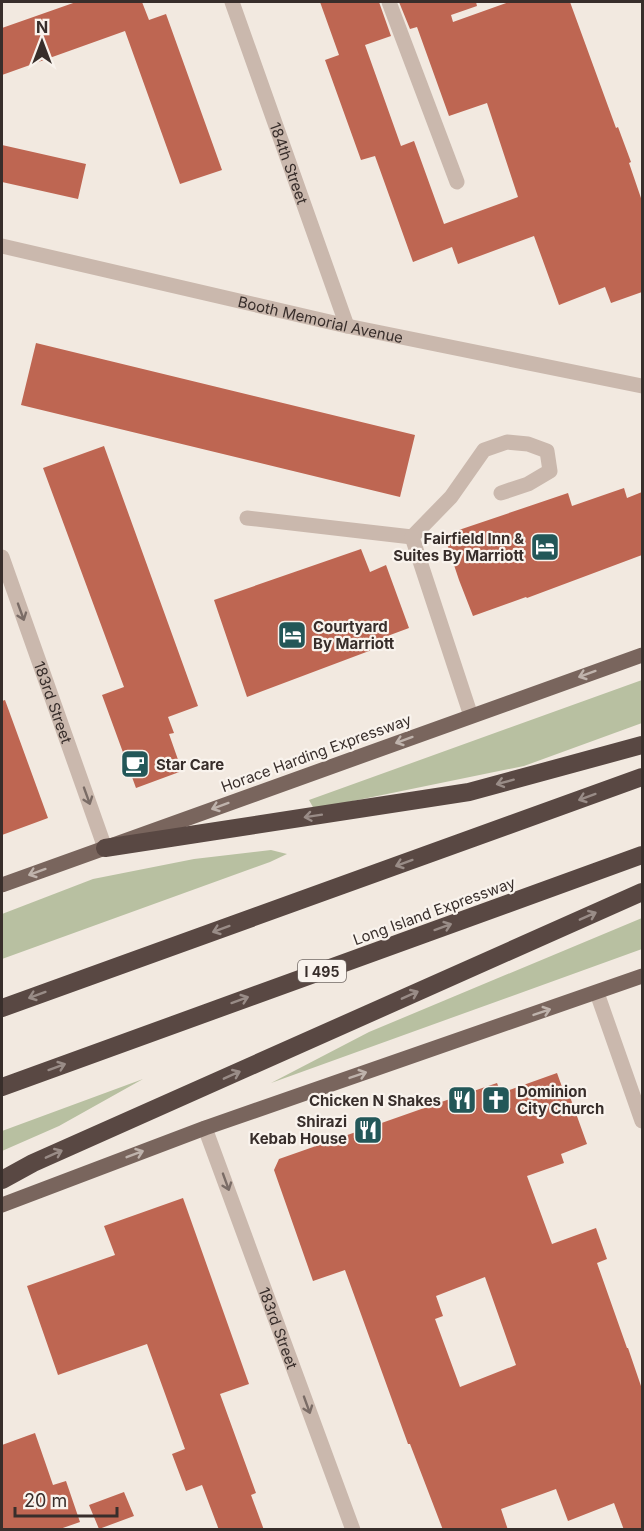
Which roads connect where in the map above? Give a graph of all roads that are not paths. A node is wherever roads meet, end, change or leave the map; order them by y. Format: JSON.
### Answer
{"nodes":[{"id":1,"x":232,"y":2,"type":"edge"},
{"id":2,"x":389,"y":2,"type":"edge"},
{"id":3,"x":457,"y":182,"type":"dead end"},
{"id":4,"x":2,"y":246,"type":"edge"},
{"id":5,"x":346,"y":326,"type":"junction"},
{"id":6,"x":642,"y":386,"type":"edge"},
{"id":7,"x":501,"y":493,"type":"dead end"},
{"id":8,"x":247,"y":518,"type":"dead end"},
{"id":9,"x":412,"y":537,"type":"junction"},
{"id":10,"x":2,"y":557,"type":"edge"},
{"id":11,"x":642,"y":655,"type":"edge"},
{"id":12,"x":471,"y":716,"type":"junction"},
{"id":13,"x":642,"y":745,"type":"edge"},
{"id":14,"x":642,"y":777,"type":"edge"},
{"id":15,"x":105,"y":848,"type":"junction"},
{"id":16,"x":642,"y":855,"type":"edge"},
{"id":17,"x":2,"y":885,"type":"edge"},
{"id":18,"x":642,"y":892,"type":"edge"},
{"id":19,"x":642,"y":976,"type":"edge"},
{"id":20,"x":597,"y":993,"type":"junction"},
{"id":21,"x":2,"y":1008,"type":"edge"},
{"id":22,"x":2,"y":1087,"type":"edge"},
{"id":23,"x":642,"y":1121,"type":"edge"},
{"id":24,"x":205,"y":1128,"type":"junction"},
{"id":25,"x":2,"y":1180,"type":"edge"},
{"id":26,"x":2,"y":1205,"type":"edge"},
{"id":27,"x":352,"y":1530,"type":"edge"}],
"edges":[{"from":1,"to":5,"type":"street","name":"184th Street"},
{"from":2,"to":3,"type":"street"},
{"from":4,"to":5,"type":"street","name":"Booth Memorial Avenue"},
{"from":5,"to":6,"type":"street","name":"Booth Memorial Avenue"},
{"from":7,"to":9,"type":"street"},
{"from":8,"to":9,"type":"street"},
{"from":9,"to":12,"type":"street"},
{"from":10,"to":15,"type":"street","name":"183rd Street","one_way":true},
{"from":11,"to":12,"type":"main road","name":"Horace Harding Expressway","one_way":true},
{"from":12,"to":15,"type":"main road","name":"Horace Harding Expressway","one_way":true},
{"from":13,"to":15,"type":"highway","one_way":true},
{"from":14,"to":21,"type":"highway","one_way":true},
{"from":15,"to":17,"type":"main road","name":"Horace Harding Expressway","one_way":true},
{"from":22,"to":16,"type":"highway","name":"Long Island Expressway","number":"I 495","one_way":true},
{"from":25,"to":18,"type":"highway","one_way":true},
{"from":19,"to":20,"type":"main road"},
{"from":20,"to":23,"type":"street"},
{"from":24,"to":20,"type":"main road","one_way":true},
{"from":26,"to":24,"type":"main road","one_way":true},
{"from":24,"to":27,"type":"street","name":"183rd Street","one_way":true}]}
